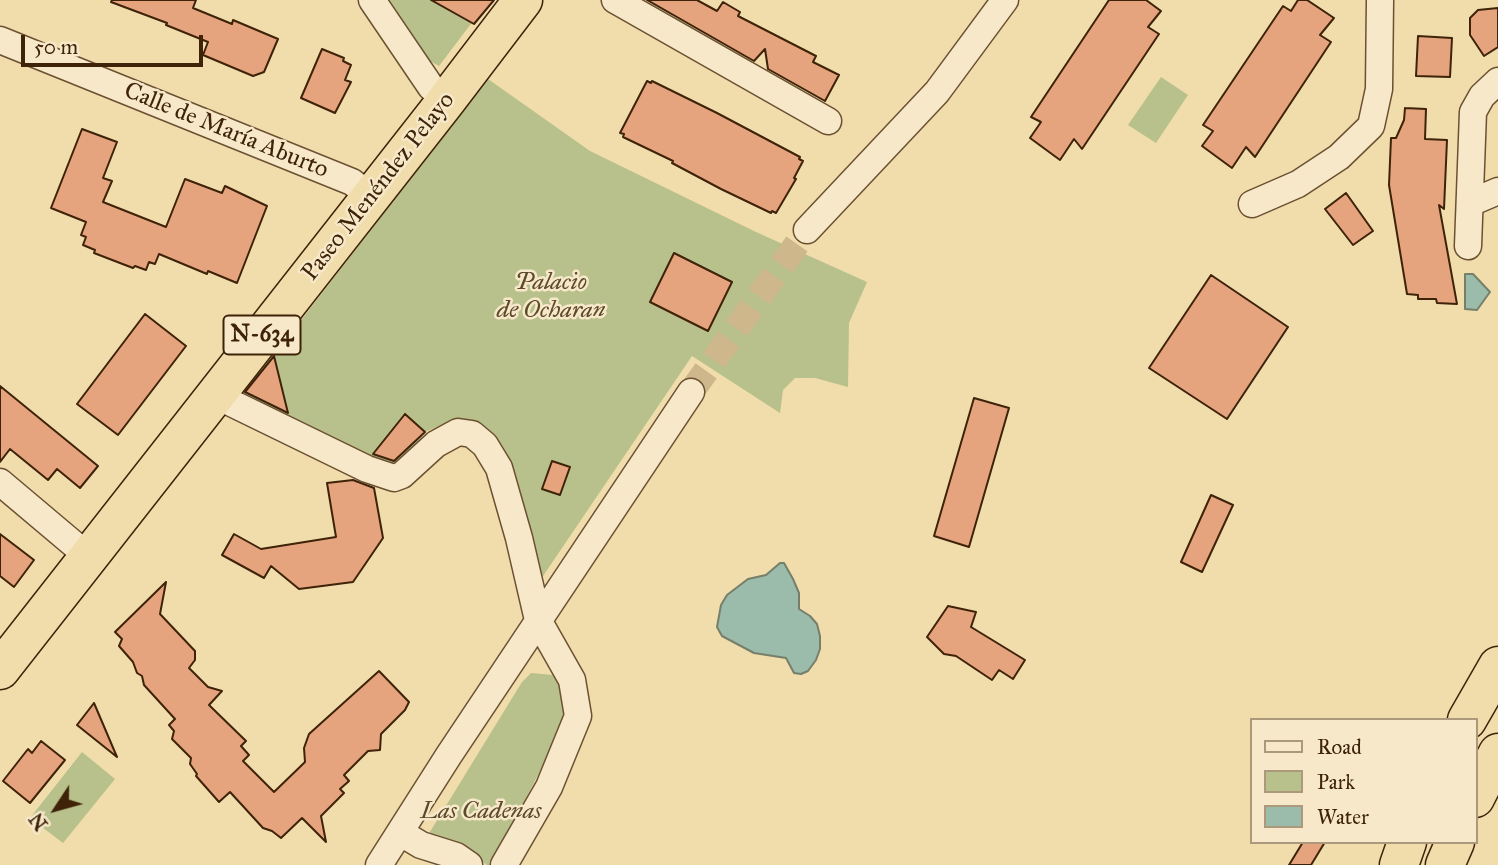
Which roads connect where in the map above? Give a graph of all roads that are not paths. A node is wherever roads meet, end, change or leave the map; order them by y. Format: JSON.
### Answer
{"nodes":[{"id":1,"x":372,"y":0,"type":"edge"},
{"id":2,"x":523,"y":0,"type":"edge"},
{"id":3,"x":615,"y":0,"type":"edge"},
{"id":4,"x":1005,"y":0,"type":"edge"},
{"id":5,"x":1380,"y":0,"type":"edge"},
{"id":6,"x":0,"y":40,"type":"edge"},
{"id":7,"x":1498,"y":81,"type":"edge"},
{"id":8,"x":446,"y":101,"type":"junction"},
{"id":9,"x":828,"y":121,"type":"dead end"},
{"id":10,"x":1498,"y":191,"type":"edge"},
{"id":11,"x":370,"y":196,"type":"junction"},
{"id":12,"x":1469,"y":202,"type":"junction"},
{"id":13,"x":1252,"y":204,"type":"dead end"},
{"id":14,"x":807,"y":230,"type":"tunnel mouth"},
{"id":15,"x":1468,"y":246,"type":"dead end"},
{"id":16,"x":691,"y":392,"type":"tunnel mouth"},
{"id":17,"x":215,"y":395,"type":"junction"},
{"id":18,"x":0,"y":482,"type":"edge"},
{"id":19,"x":89,"y":557,"type":"junction"},
{"id":20,"x":538,"y":620,"type":"junction"},
{"id":21,"x":1498,"y":666,"type":"edge"},
{"id":22,"x":0,"y":670,"type":"edge"},
{"id":23,"x":1469,"y":718,"type":"edge"},
{"id":24,"x":1498,"y":753,"type":"edge"},
{"id":25,"x":1477,"y":794,"type":"edge"},
{"id":26,"x":401,"y":834,"type":"junction"},
{"id":27,"x":1406,"y":844,"type":"edge"},
{"id":28,"x":1454,"y":844,"type":"edge"},
{"id":29,"x":379,"y":865,"type":"edge"},
{"id":30,"x":469,"y":865,"type":"edge"},
{"id":31,"x":504,"y":865,"type":"edge"},
{"id":32,"x":1399,"y":865,"type":"edge"},
{"id":33,"x":1445,"y":865,"type":"edge"}],
"edges":[{"from":1,"to":8,"type":"street"},
{"from":2,"to":8,"type":"highway","name":"Paseo Menéndez Pelayo","number":"N-634"},
{"from":3,"to":9,"type":"street"},
{"from":4,"to":14,"type":"street"},
{"from":5,"to":13,"type":"street"},
{"from":6,"to":11,"type":"street","name":"Calle de María Aburto"},
{"from":7,"to":12,"type":"street"},
{"from":8,"to":11,"type":"highway","name":"Paseo Menéndez Pelayo","number":"N-634"},
{"from":10,"to":12,"type":"street"},
{"from":11,"to":17,"type":"highway","name":"Paseo Menéndez Pelayo","number":"N-634"},
{"from":12,"to":15,"type":"street"},
{"from":16,"to":20,"type":"street"},
{"from":17,"to":19,"type":"highway","name":"Paseo Menéndez Pelayo","number":"N-634"},
{"from":17,"to":20,"type":"street"},
{"from":18,"to":19,"type":"street"},
{"from":19,"to":22,"type":"highway","name":"Paseo Menéndez Pelayo","number":"N-634"},
{"from":20,"to":26,"type":"street"},
{"from":20,"to":31,"type":"street"},
{"from":21,"to":23,"type":"highway"},
{"from":24,"to":25,"type":"highway"},
{"from":26,"to":29,"type":"street"},
{"from":26,"to":30,"type":"street"},
{"from":27,"to":32,"type":"highway"},
{"from":28,"to":33,"type":"highway"}]}
